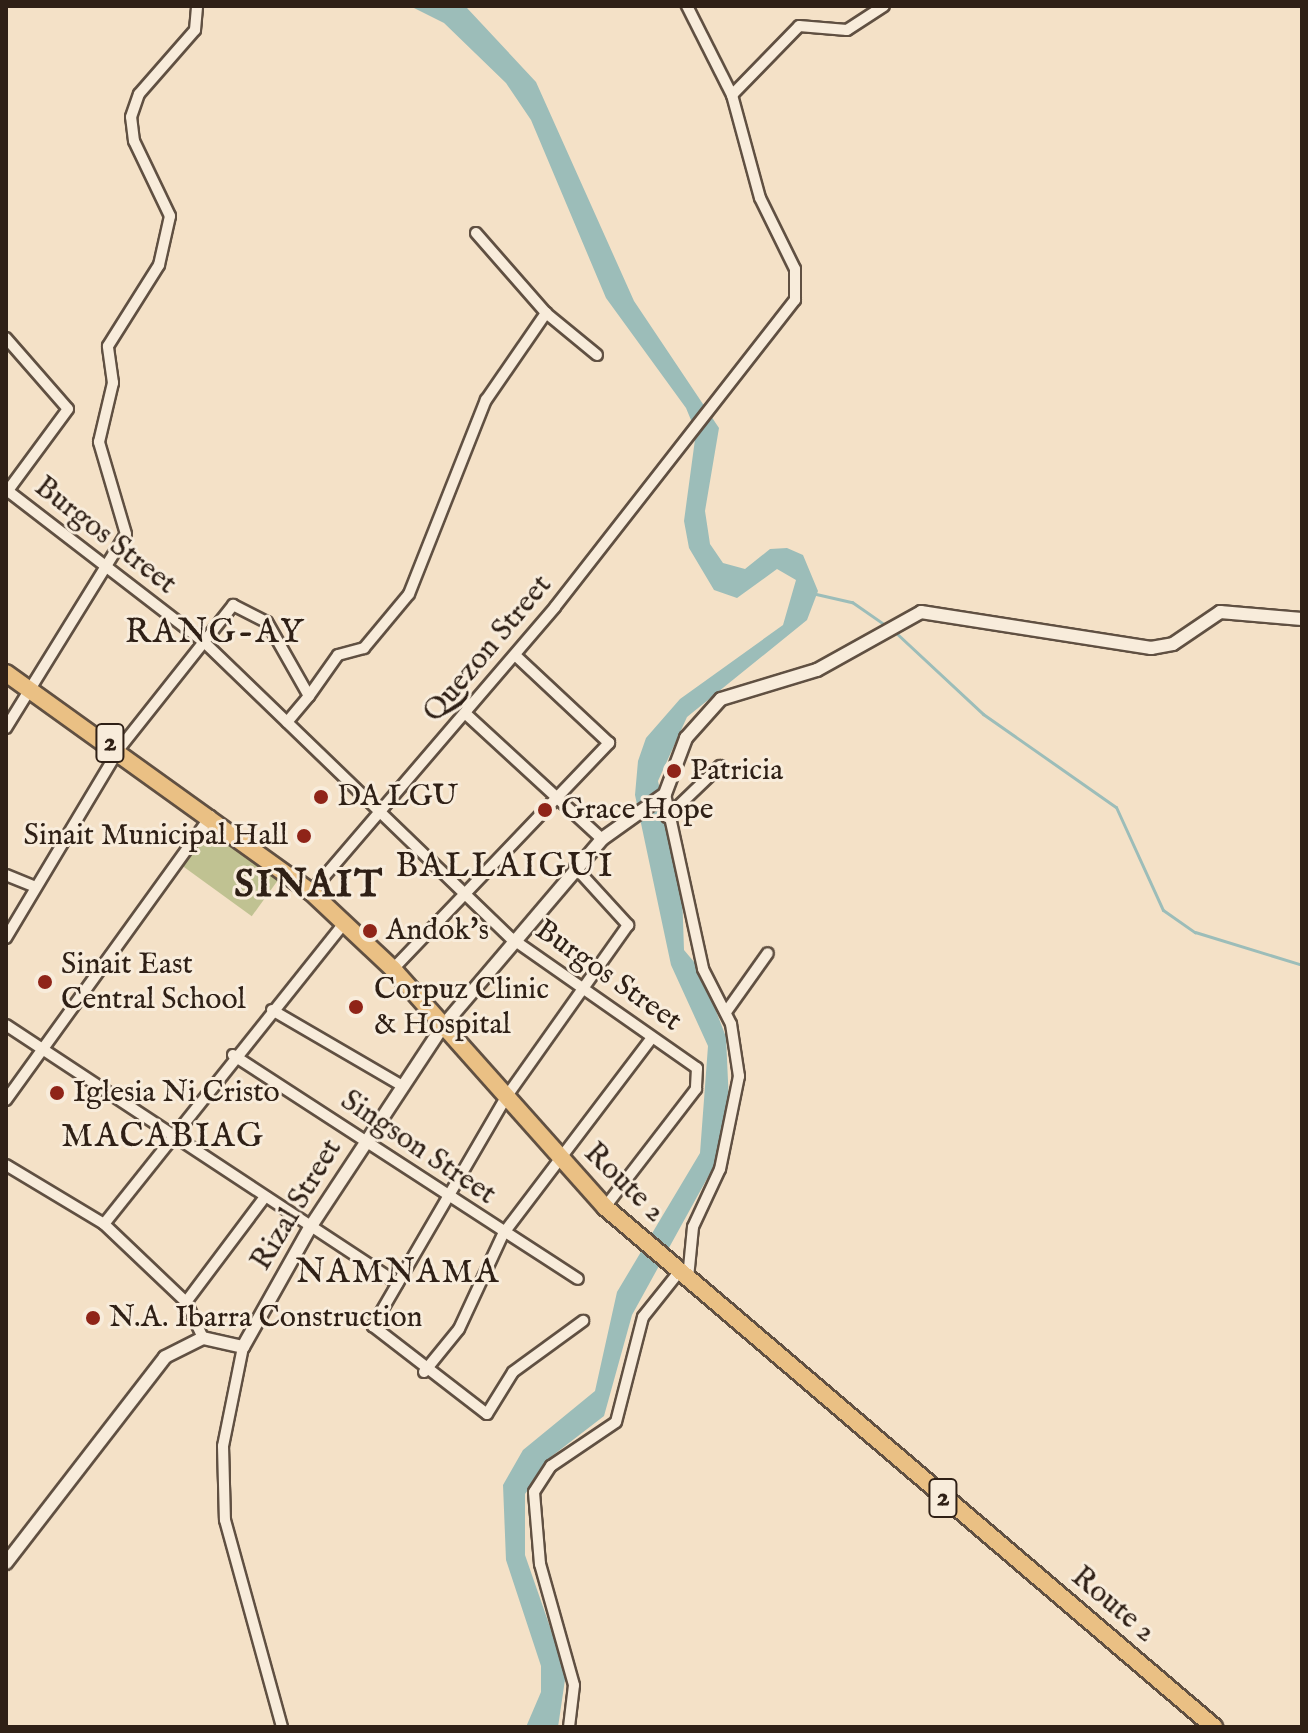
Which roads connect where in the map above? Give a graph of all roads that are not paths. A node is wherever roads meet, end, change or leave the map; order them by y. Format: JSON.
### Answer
{"nodes":[{"id":1,"x":197,"y":6,"type":"edge"},
{"id":2,"x":687,"y":6,"type":"edge"},
{"id":3,"x":884,"y":6,"type":"edge"},
{"id":4,"x":732,"y":95,"type":"junction"},
{"id":5,"x":476,"y":233,"type":"dead end"},
{"id":6,"x":546,"y":313,"type":"junction"},
{"id":7,"x":6,"y":338,"type":"edge"},
{"id":8,"x":597,"y":355,"type":"dead end"},
{"id":9,"x":7,"y":492,"type":"edge"},
{"id":10,"x":108,"y":573,"type":"junction"},
{"id":11,"x":1302,"y":619,"type":"edge"},
{"id":12,"x":204,"y":642,"type":"junction"},
{"id":13,"x":515,"y":655,"type":"junction"},
{"id":14,"x":6,"y":673,"type":"edge"},
{"id":15,"x":29,"y":688,"type":"junction"},
{"id":16,"x":309,"y":696,"type":"junction"},
{"id":17,"x":466,"y":714,"type":"junction"},
{"id":18,"x":287,"y":722,"type":"junction"},
{"id":19,"x":6,"y":728,"type":"edge"},
{"id":20,"x":119,"y":749,"type":"junction"},
{"id":21,"x":720,"y":766,"type":"dead end"},
{"id":22,"x":559,"y":792,"type":"junction"},
{"id":23,"x":660,"y":797,"type":"junction"},
{"id":24,"x":381,"y":812,"type":"junction"},
{"id":25,"x":212,"y":815,"type":"junction"},
{"id":26,"x":667,"y":817,"type":"junction"},
{"id":27,"x":602,"y":839,"type":"junction"},
{"id":28,"x":575,"y":867,"type":"junction"},
{"id":29,"x":6,"y":875,"type":"edge"},
{"id":30,"x":35,"y":887,"type":"junction"},
{"id":31,"x":462,"y":890,"type":"junction"},
{"id":32,"x":311,"y":892,"type":"junction"},
{"id":33,"x":345,"y":922,"type":"junction"},
{"id":34,"x":6,"y":938,"type":"edge"},
{"id":35,"x":511,"y":938,"type":"junction"},
{"id":36,"x":768,"y":953,"type":"dead end"},
{"id":37,"x":393,"y":969,"type":"junction"},
{"id":38,"x":582,"y":988,"type":"junction"},
{"id":39,"x":272,"y":1010,"type":"junction"},
{"id":40,"x":726,"y":1012,"type":"junction"},
{"id":41,"x":6,"y":1025,"type":"edge"},
{"id":42,"x":443,"y":1026,"type":"junction"},
{"id":43,"x":652,"y":1038,"type":"junction"},
{"id":44,"x":42,"y":1048,"type":"junction"},
{"id":45,"x":233,"y":1055,"type":"junction"},
{"id":46,"x":401,"y":1085,"type":"junction"},
{"id":47,"x":505,"y":1099,"type":"junction"},
{"id":48,"x":6,"y":1100,"type":"edge"},
{"id":49,"x":172,"y":1136,"type":"junction"},
{"id":50,"x":366,"y":1140,"type":"junction"},
{"id":51,"x":557,"y":1157,"type":"junction"},
{"id":52,"x":6,"y":1165,"type":"edge"},
{"id":53,"x":449,"y":1197,"type":"junction"},
{"id":54,"x":264,"y":1198,"type":"junction"},
{"id":55,"x":605,"y":1207,"type":"junction"},
{"id":56,"x":104,"y":1224,"type":"junction"},
{"id":57,"x":311,"y":1226,"type":"junction"},
{"id":58,"x":503,"y":1234,"type":"junction"},
{"id":59,"x":680,"y":1273,"type":"junction"},
{"id":60,"x":578,"y":1279,"type":"dead end"},
{"id":61,"x":398,"y":1283,"type":"junction"},
{"id":62,"x":186,"y":1302,"type":"junction"},
{"id":63,"x":583,"y":1321,"type":"dead end"},
{"id":64,"x":203,"y":1338,"type":"junction"},
{"id":65,"x":243,"y":1347,"type":"junction"},
{"id":66,"x":424,"y":1372,"type":"junction"},
{"id":67,"x":6,"y":1563,"type":"edge"},
{"id":68,"x":282,"y":1727,"type":"edge"},
{"id":69,"x":569,"y":1727,"type":"edge"},
{"id":70,"x":1214,"y":1727,"type":"edge"}],
"edges":[{"from":1,"to":10,"type":"street"},
{"from":2,"to":4,"type":"street","name":"Quezon Street"},
{"from":3,"to":4,"type":"street"},
{"from":4,"to":13,"type":"street","name":"Quezon Street"},
{"from":5,"to":6,"type":"street"},
{"from":6,"to":8,"type":"street"},
{"from":6,"to":16,"type":"street"},
{"from":7,"to":9,"type":"street"},
{"from":9,"to":10,"type":"street","name":"Burgos Street"},
{"from":10,"to":12,"type":"street","name":"Burgos Street"},
{"from":10,"to":15,"type":"street"},
{"from":11,"to":23,"type":"street"},
{"from":12,"to":16,"type":"street"},
{"from":12,"to":18,"type":"street","name":"Burgos Street"},
{"from":12,"to":20,"type":"street"},
{"from":13,"to":17,"type":"street","name":"Quezon Street"},
{"from":13,"to":22,"type":"street"},
{"from":14,"to":15,"type":"highway","name":"Route 2","number":"2"},
{"from":15,"to":19,"type":"street"},
{"from":15,"to":20,"type":"highway","name":"Route 2","number":"2"},
{"from":16,"to":18,"type":"street"},
{"from":17,"to":22,"type":"street"},
{"from":17,"to":24,"type":"street","name":"Quezon Street"},
{"from":18,"to":24,"type":"street","name":"Burgos Street"},
{"from":20,"to":25,"type":"highway","name":"Route 2","number":"2"},
{"from":20,"to":30,"type":"street"},
{"from":21,"to":26,"type":"street"},
{"from":22,"to":27,"type":"street"},
{"from":22,"to":31,"type":"street"},
{"from":23,"to":26,"type":"street"},
{"from":23,"to":27,"type":"street","name":"Rizal Street"},
{"from":24,"to":31,"type":"street","name":"Burgos Street"},
{"from":24,"to":32,"type":"street","name":"Quezon Street"},
{"from":25,"to":32,"type":"highway","name":"Route 2","number":"2"},
{"from":25,"to":44,"type":"street"},
{"from":26,"to":40,"type":"street"},
{"from":27,"to":28,"type":"street","name":"Rizal Street"},
{"from":28,"to":35,"type":"street","name":"Rizal Street"},
{"from":28,"to":38,"type":"street"},
{"from":29,"to":30,"type":"street"},
{"from":30,"to":34,"type":"street"},
{"from":31,"to":35,"type":"street","name":"Burgos Street"},
{"from":31,"to":37,"type":"street"},
{"from":32,"to":33,"type":"highway","name":"Route 2","number":"2"},
{"from":33,"to":37,"type":"highway","name":"Route 2","number":"2"},
{"from":33,"to":39,"type":"street"},
{"from":35,"to":38,"type":"street","name":"Burgos Street"},
{"from":35,"to":42,"type":"street","name":"Rizal Street"},
{"from":36,"to":40,"type":"street"},
{"from":37,"to":42,"type":"highway","name":"Route 2","number":"2"},
{"from":38,"to":43,"type":"street","name":"Burgos Street"},
{"from":38,"to":47,"type":"street"},
{"from":39,"to":45,"type":"street"},
{"from":39,"to":46,"type":"street"},
{"from":40,"to":59,"type":"street"},
{"from":41,"to":44,"type":"street"},
{"from":42,"to":46,"type":"street","name":"Rizal Street"},
{"from":42,"to":47,"type":"highway","name":"Route 2","number":"2"},
{"from":43,"to":51,"type":"street"},
{"from":43,"to":55,"type":"street","name":"Burgos Street"},
{"from":44,"to":48,"type":"street"},
{"from":44,"to":49,"type":"street"},
{"from":45,"to":49,"type":"street"},
{"from":45,"to":50,"type":"street","name":"Singson Street"},
{"from":46,"to":50,"type":"street","name":"Rizal Street"},
{"from":47,"to":51,"type":"highway","name":"Route 2","number":"2"},
{"from":47,"to":53,"type":"street"},
{"from":49,"to":54,"type":"street"},
{"from":49,"to":56,"type":"street"},
{"from":50,"to":53,"type":"street","name":"Singson Street"},
{"from":50,"to":57,"type":"street","name":"Rizal Street"},
{"from":51,"to":55,"type":"highway","name":"Route 2","number":"2"},
{"from":51,"to":58,"type":"street"},
{"from":52,"to":56,"type":"street"},
{"from":53,"to":58,"type":"street","name":"Singson Street"},
{"from":53,"to":61,"type":"street"},
{"from":54,"to":57,"type":"street"},
{"from":54,"to":62,"type":"street"},
{"from":55,"to":59,"type":"highway","name":"Route 2","number":"2"},
{"from":56,"to":62,"type":"street"},
{"from":57,"to":61,"type":"street"},
{"from":57,"to":65,"type":"street","name":"Rizal Street"},
{"from":58,"to":60,"type":"street","name":"Singson Street"},
{"from":58,"to":66,"type":"street"},
{"from":59,"to":69,"type":"street"},
{"from":59,"to":70,"type":"highway","name":"Route 2","number":"2"},
{"from":61,"to":66,"type":"street"},
{"from":62,"to":64,"type":"street"},
{"from":63,"to":66,"type":"street"},
{"from":64,"to":65,"type":"street"},
{"from":64,"to":67,"type":"street"},
{"from":65,"to":68,"type":"street","name":"Rizal Street"}]}
